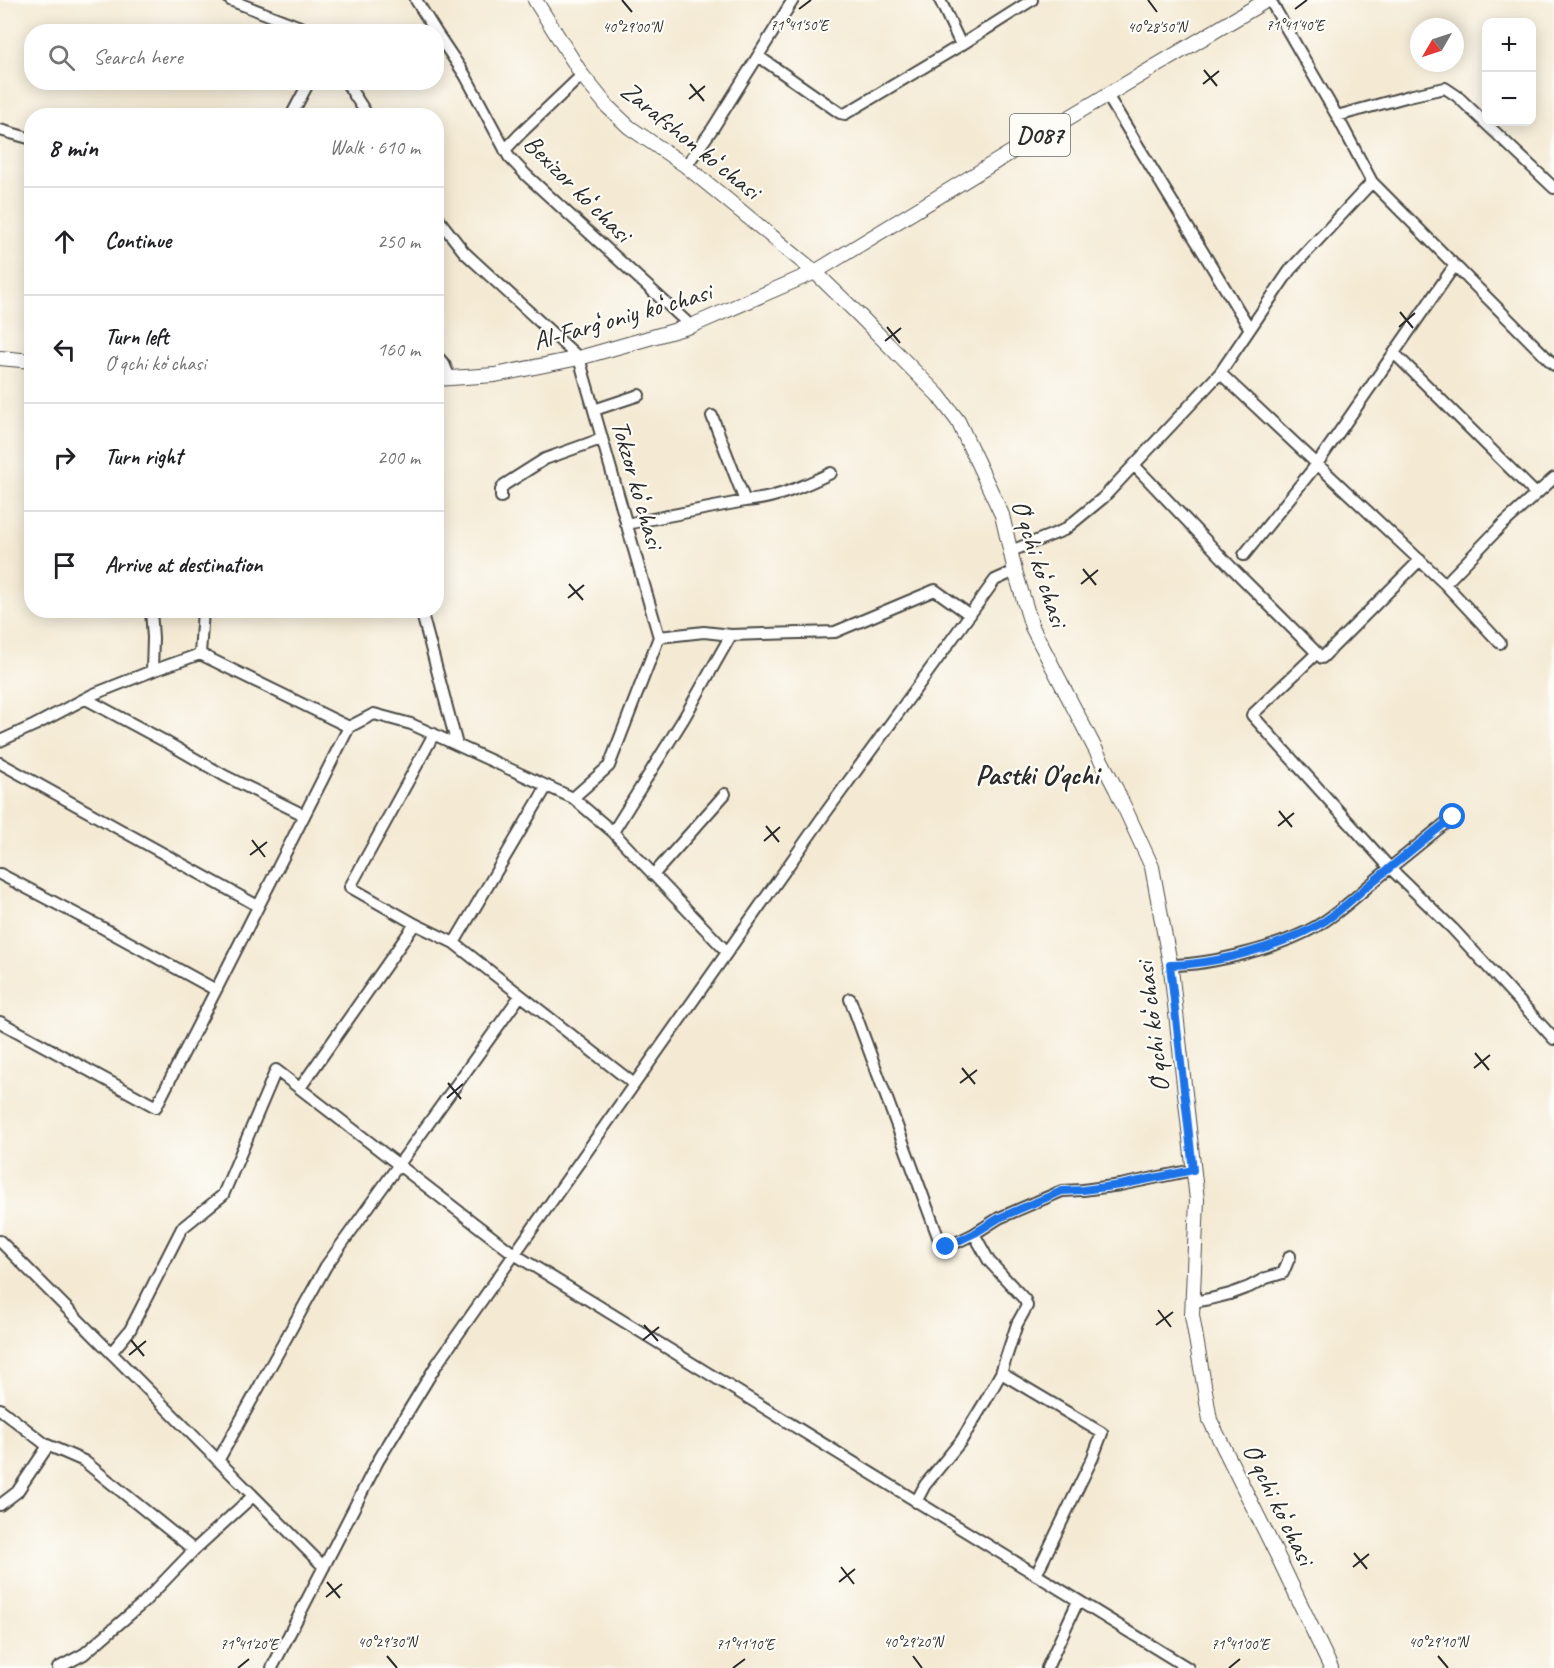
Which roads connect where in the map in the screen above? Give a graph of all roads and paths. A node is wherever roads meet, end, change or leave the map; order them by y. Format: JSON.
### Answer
{"nodes":[{"id":1,"x":230,"y":0,"type":"edge"},
{"id":2,"x":416,"y":0,"type":"edge"},
{"id":3,"x":535,"y":0,"type":"edge"},
{"id":4,"x":793,"y":0,"type":"edge"},
{"id":5,"x":940,"y":0,"type":"edge"},
{"id":6,"x":1032,"y":0,"type":"edge"},
{"id":7,"x":1269,"y":0,"type":"edge"},
{"id":8,"x":292,"y":24,"type":"edge"},
{"id":9,"x":431,"y":24,"type":"edge"},
{"id":10,"x":444,"y":44,"type":"edge"},
{"id":11,"x":962,"y":45,"type":"junction"},
{"id":12,"x":758,"y":56,"type":"junction"},
{"id":13,"x":582,"y":75,"type":"junction"},
{"id":14,"x":305,"y":90,"type":"edge"},
{"id":15,"x":351,"y":90,"type":"edge"},
{"id":16,"x":1107,"y":95,"type":"junction"},
{"id":17,"x":295,"y":108,"type":"edge"},
{"id":18,"x":363,"y":108,"type":"edge"},
{"id":19,"x":1337,"y":116,"type":"junction"},
{"id":20,"x":0,"y":130,"type":"edge"},
{"id":21,"x":24,"y":138,"type":"edge"},
{"id":22,"x":506,"y":150,"type":"junction"},
{"id":23,"x":686,"y":166,"type":"junction"},
{"id":24,"x":1372,"y":182,"type":"junction"},
{"id":25,"x":1554,"y":188,"type":"edge"},
{"id":26,"x":444,"y":228,"type":"edge"},
{"id":27,"x":1455,"y":265,"type":"junction"},
{"id":28,"x":815,"y":272,"type":"junction"},
{"id":29,"x":691,"y":326,"type":"junction"},
{"id":30,"x":1250,"y":329,"type":"junction"},
{"id":31,"x":1394,"y":353,"type":"junction"},
{"id":32,"x":0,"y":358,"type":"edge"},
{"id":33,"x":579,"y":358,"type":"junction"},
{"id":34,"x":24,"y":360,"type":"edge"},
{"id":35,"x":1554,"y":365,"type":"edge"},
{"id":36,"x":1220,"y":373,"type":"junction"},
{"id":37,"x":444,"y":378,"type":"edge"},
{"id":38,"x":639,"y":395,"type":"dead end"},
{"id":39,"x":594,"y":410,"type":"junction"},
{"id":40,"x":712,"y":416,"type":"dead end"},
{"id":41,"x":601,"y":438,"type":"junction"},
{"id":42,"x":1317,"y":464,"type":"junction"},
{"id":43,"x":1134,"y":465,"type":"junction"},
{"id":44,"x":831,"y":473,"type":"dead end"},
{"id":45,"x":1554,"y":478,"type":"edge"},
{"id":46,"x":1536,"y":494,"type":"junction"},
{"id":47,"x":501,"y":497,"type":"dead end"},
{"id":48,"x":745,"y":501,"type":"junction"},
{"id":49,"x":626,"y":524,"type":"junction"},
{"id":50,"x":1011,"y":552,"type":"junction"},
{"id":51,"x":1244,"y":555,"type":"dead end"},
{"id":52,"x":1420,"y":560,"type":"junction"},
{"id":53,"x":1015,"y":571,"type":"junction"},
{"id":54,"x":1445,"y":584,"type":"junction"},
{"id":55,"x":970,"y":615,"type":"junction"},
{"id":56,"x":152,"y":618,"type":"edge"},
{"id":57,"x":202,"y":618,"type":"edge"},
{"id":58,"x":423,"y":618,"type":"edge"},
{"id":59,"x":731,"y":635,"type":"junction"},
{"id":60,"x":659,"y":637,"type":"junction"},
{"id":61,"x":1500,"y":643,"type":"dead end"},
{"id":62,"x":1317,"y":653,"type":"junction"},
{"id":63,"x":200,"y":654,"type":"junction"},
{"id":64,"x":152,"y":671,"type":"junction"},
{"id":65,"x":86,"y":699,"type":"junction"},
{"id":66,"x":349,"y":727,"type":"junction"},
{"id":67,"x":434,"y":734,"type":"junction"},
{"id":68,"x":0,"y":741,"type":"edge"},
{"id":69,"x":457,"y":745,"type":"junction"},
{"id":70,"x":0,"y":763,"type":"edge"},
{"id":71,"x":547,"y":786,"type":"junction"},
{"id":72,"x":725,"y":794,"type":"dead end"},
{"id":73,"x":573,"y":798,"type":"junction"},
{"id":74,"x":304,"y":815,"type":"junction"},
{"id":75,"x":1453,"y":817,"type":"dead end"},
{"id":76,"x":613,"y":832,"type":"junction"},
{"id":77,"x":1390,"y":868,"type":"junction"},
{"id":78,"x":0,"y":874,"type":"edge"},
{"id":79,"x":653,"y":874,"type":"junction"},
{"id":80,"x":258,"y":906,"type":"junction"},
{"id":81,"x":414,"y":924,"type":"junction"},
{"id":82,"x":454,"y":944,"type":"junction"},
{"id":83,"x":727,"y":952,"type":"junction"},
{"id":84,"x":1170,"y":965,"type":"junction"},
{"id":85,"x":216,"y":990,"type":"junction"},
{"id":86,"x":520,"y":996,"type":"junction"},
{"id":87,"x":850,"y":999,"type":"dead end"},
{"id":88,"x":0,"y":1022,"type":"edge"},
{"id":89,"x":1554,"y":1039,"type":"edge"},
{"id":90,"x":634,"y":1084,"type":"junction"},
{"id":91,"x":300,"y":1088,"type":"junction"},
{"id":92,"x":398,"y":1164,"type":"junction"},
{"id":93,"x":1193,"y":1170,"type":"junction"},
{"id":94,"x":975,"y":1233,"type":"junction"},
{"id":95,"x":0,"y":1241,"type":"edge"},
{"id":96,"x":514,"y":1254,"type":"junction"},
{"id":97,"x":1290,"y":1256,"type":"dead end"},
{"id":98,"x":1193,"y":1302,"type":"junction"},
{"id":99,"x":111,"y":1353,"type":"junction"},
{"id":100,"x":1001,"y":1373,"type":"junction"},
{"id":101,"x":0,"y":1409,"type":"edge"},
{"id":102,"x":48,"y":1446,"type":"junction"},
{"id":103,"x":218,"y":1461,"type":"junction"},
{"id":104,"x":253,"y":1496,"type":"junction"},
{"id":105,"x":916,"y":1502,"type":"junction"},
{"id":106,"x":0,"y":1505,"type":"edge"},
{"id":107,"x":194,"y":1550,"type":"junction"},
{"id":108,"x":324,"y":1567,"type":"junction"},
{"id":109,"x":1036,"y":1575,"type":"junction"},
{"id":110,"x":1078,"y":1601,"type":"junction"},
{"id":111,"x":58,"y":1668,"type":"edge"},
{"id":112,"x":272,"y":1668,"type":"edge"},
{"id":113,"x":1047,"y":1668,"type":"edge"},
{"id":114,"x":1188,"y":1668,"type":"edge"},
{"id":115,"x":1331,"y":1668,"type":"edge"}],
"edges":[{"from":1,"to":8,"type":"street"},
{"from":2,"to":9,"type":"street","name":"Bexizor koʻchasi"},
{"from":3,"to":13,"type":"main road","name":"Zarafshon koʻchasi"},
{"from":4,"to":12,"type":"street"},
{"from":5,"to":11,"type":"street"},
{"from":6,"to":11,"type":"street"},
{"from":7,"to":16,"type":"main road","number":"D087"},
{"from":7,"to":19,"type":"street"},
{"from":10,"to":22,"type":"street","name":"Bexizor koʻchasi"},
{"from":11,"to":12,"type":"street"},
{"from":12,"to":23,"type":"street"},
{"from":13,"to":22,"type":"street"},
{"from":13,"to":23,"type":"main road","name":"Zarafshon koʻchasi"},
{"from":14,"to":17,"type":"street"},
{"from":15,"to":18,"type":"street"},
{"from":16,"to":28,"type":"main road","number":"D087"},
{"from":16,"to":30,"type":"street"},
{"from":19,"to":24,"type":"street"},
{"from":19,"to":25,"type":"street"},
{"from":20,"to":21,"type":"street"},
{"from":22,"to":29,"type":"street","name":"Bexizor koʻchasi"},
{"from":23,"to":28,"type":"main road","name":"Zarafshon koʻchasi"},
{"from":24,"to":27,"type":"street"},
{"from":24,"to":30,"type":"street"},
{"from":26,"to":33,"type":"street"},
{"from":27,"to":31,"type":"street"},
{"from":27,"to":35,"type":"street"},
{"from":28,"to":29,"type":"main road","name":"Al-Fargʻoniy koʻchasi","number":"D087"},
{"from":28,"to":50,"type":"main road","name":"Oʻqchi koʻchasi"},
{"from":29,"to":33,"type":"main road","name":"Al-Fargʻoniy koʻchasi","number":"D087"},
{"from":30,"to":36,"type":"street"},
{"from":31,"to":42,"type":"street"},
{"from":31,"to":46,"type":"street"},
{"from":32,"to":34,"type":"main road"},
{"from":33,"to":37,"type":"main road","name":"Al-Fargʻoniy koʻchasi","number":"D087"},
{"from":33,"to":39,"type":"street","name":"Tokzor koʻchasi"},
{"from":36,"to":42,"type":"street"},
{"from":36,"to":43,"type":"street"},
{"from":38,"to":39,"type":"street"},
{"from":39,"to":41,"type":"street","name":"Tokzor koʻchasi"},
{"from":40,"to":48,"type":"street"},
{"from":41,"to":47,"type":"street"},
{"from":41,"to":49,"type":"street","name":"Tokzor koʻchasi"},
{"from":42,"to":51,"type":"street"},
{"from":42,"to":52,"type":"street"},
{"from":43,"to":50,"type":"street"},
{"from":43,"to":62,"type":"street"},
{"from":44,"to":48,"type":"street"},
{"from":45,"to":46,"type":"street"},
{"from":46,"to":54,"type":"street"},
{"from":48,"to":49,"type":"street"},
{"from":49,"to":60,"type":"street","name":"Tokzor koʻchasi"},
{"from":50,"to":53,"type":"main road","name":"Oʻqchi koʻchasi"},
{"from":52,"to":54,"type":"street"},
{"from":52,"to":62,"type":"street"},
{"from":53,"to":55,"type":"street"},
{"from":53,"to":84,"type":"main road","name":"Oʻqchi koʻchasi"},
{"from":54,"to":61,"type":"street"},
{"from":55,"to":59,"type":"street"},
{"from":55,"to":83,"type":"street"},
{"from":56,"to":64,"type":"street"},
{"from":57,"to":63,"type":"street"},
{"from":58,"to":69,"type":"street"},
{"from":59,"to":60,"type":"street"},
{"from":59,"to":76,"type":"street"},
{"from":60,"to":73,"type":"street"},
{"from":62,"to":77,"type":"street"},
{"from":63,"to":64,"type":"street"},
{"from":63,"to":66,"type":"street"},
{"from":64,"to":65,"type":"street"},
{"from":65,"to":68,"type":"street"},
{"from":65,"to":74,"type":"street"},
{"from":66,"to":67,"type":"street"},
{"from":66,"to":74,"type":"street"},
{"from":67,"to":69,"type":"street"},
{"from":67,"to":81,"type":"street"},
{"from":69,"to":71,"type":"street"},
{"from":70,"to":80,"type":"street"},
{"from":71,"to":73,"type":"street"},
{"from":71,"to":82,"type":"street"},
{"from":72,"to":79,"type":"street"},
{"from":73,"to":76,"type":"street"},
{"from":74,"to":80,"type":"street"},
{"from":75,"to":77,"type":"street"},
{"from":76,"to":79,"type":"street"},
{"from":77,"to":84,"type":"street"},
{"from":77,"to":89,"type":"street"},
{"from":78,"to":85,"type":"street"},
{"from":79,"to":83,"type":"street"},
{"from":80,"to":85,"type":"street"},
{"from":81,"to":82,"type":"street"},
{"from":81,"to":91,"type":"street"},
{"from":82,"to":86,"type":"street"},
{"from":83,"to":90,"type":"street"},
{"from":84,"to":93,"type":"main road","name":"Oʻqchi koʻchasi"},
{"from":85,"to":88,"type":"street"},
{"from":86,"to":90,"type":"street"},
{"from":86,"to":92,"type":"street"},
{"from":87,"to":94,"type":"street"},
{"from":90,"to":96,"type":"street"},
{"from":91,"to":92,"type":"street"},
{"from":91,"to":99,"type":"street"},
{"from":92,"to":96,"type":"street"},
{"from":92,"to":103,"type":"street"},
{"from":93,"to":94,"type":"street"},
{"from":93,"to":98,"type":"main road","name":"Oʻqchi koʻchasi"},
{"from":94,"to":100,"type":"street"},
{"from":95,"to":99,"type":"street"},
{"from":96,"to":105,"type":"street"},
{"from":96,"to":108,"type":"street"},
{"from":97,"to":98,"type":"street"},
{"from":98,"to":115,"type":"main road","name":"Oʻqchi koʻchasi"},
{"from":99,"to":103,"type":"street"},
{"from":100,"to":105,"type":"street"},
{"from":100,"to":109,"type":"street"},
{"from":101,"to":102,"type":"street"},
{"from":102,"to":106,"type":"street"},
{"from":102,"to":107,"type":"street"},
{"from":103,"to":104,"type":"street"},
{"from":104,"to":107,"type":"street"},
{"from":104,"to":108,"type":"street"},
{"from":105,"to":109,"type":"street"},
{"from":107,"to":111,"type":"street"},
{"from":108,"to":112,"type":"street"},
{"from":109,"to":110,"type":"street"},
{"from":110,"to":113,"type":"street"},
{"from":110,"to":114,"type":"street"}]}
